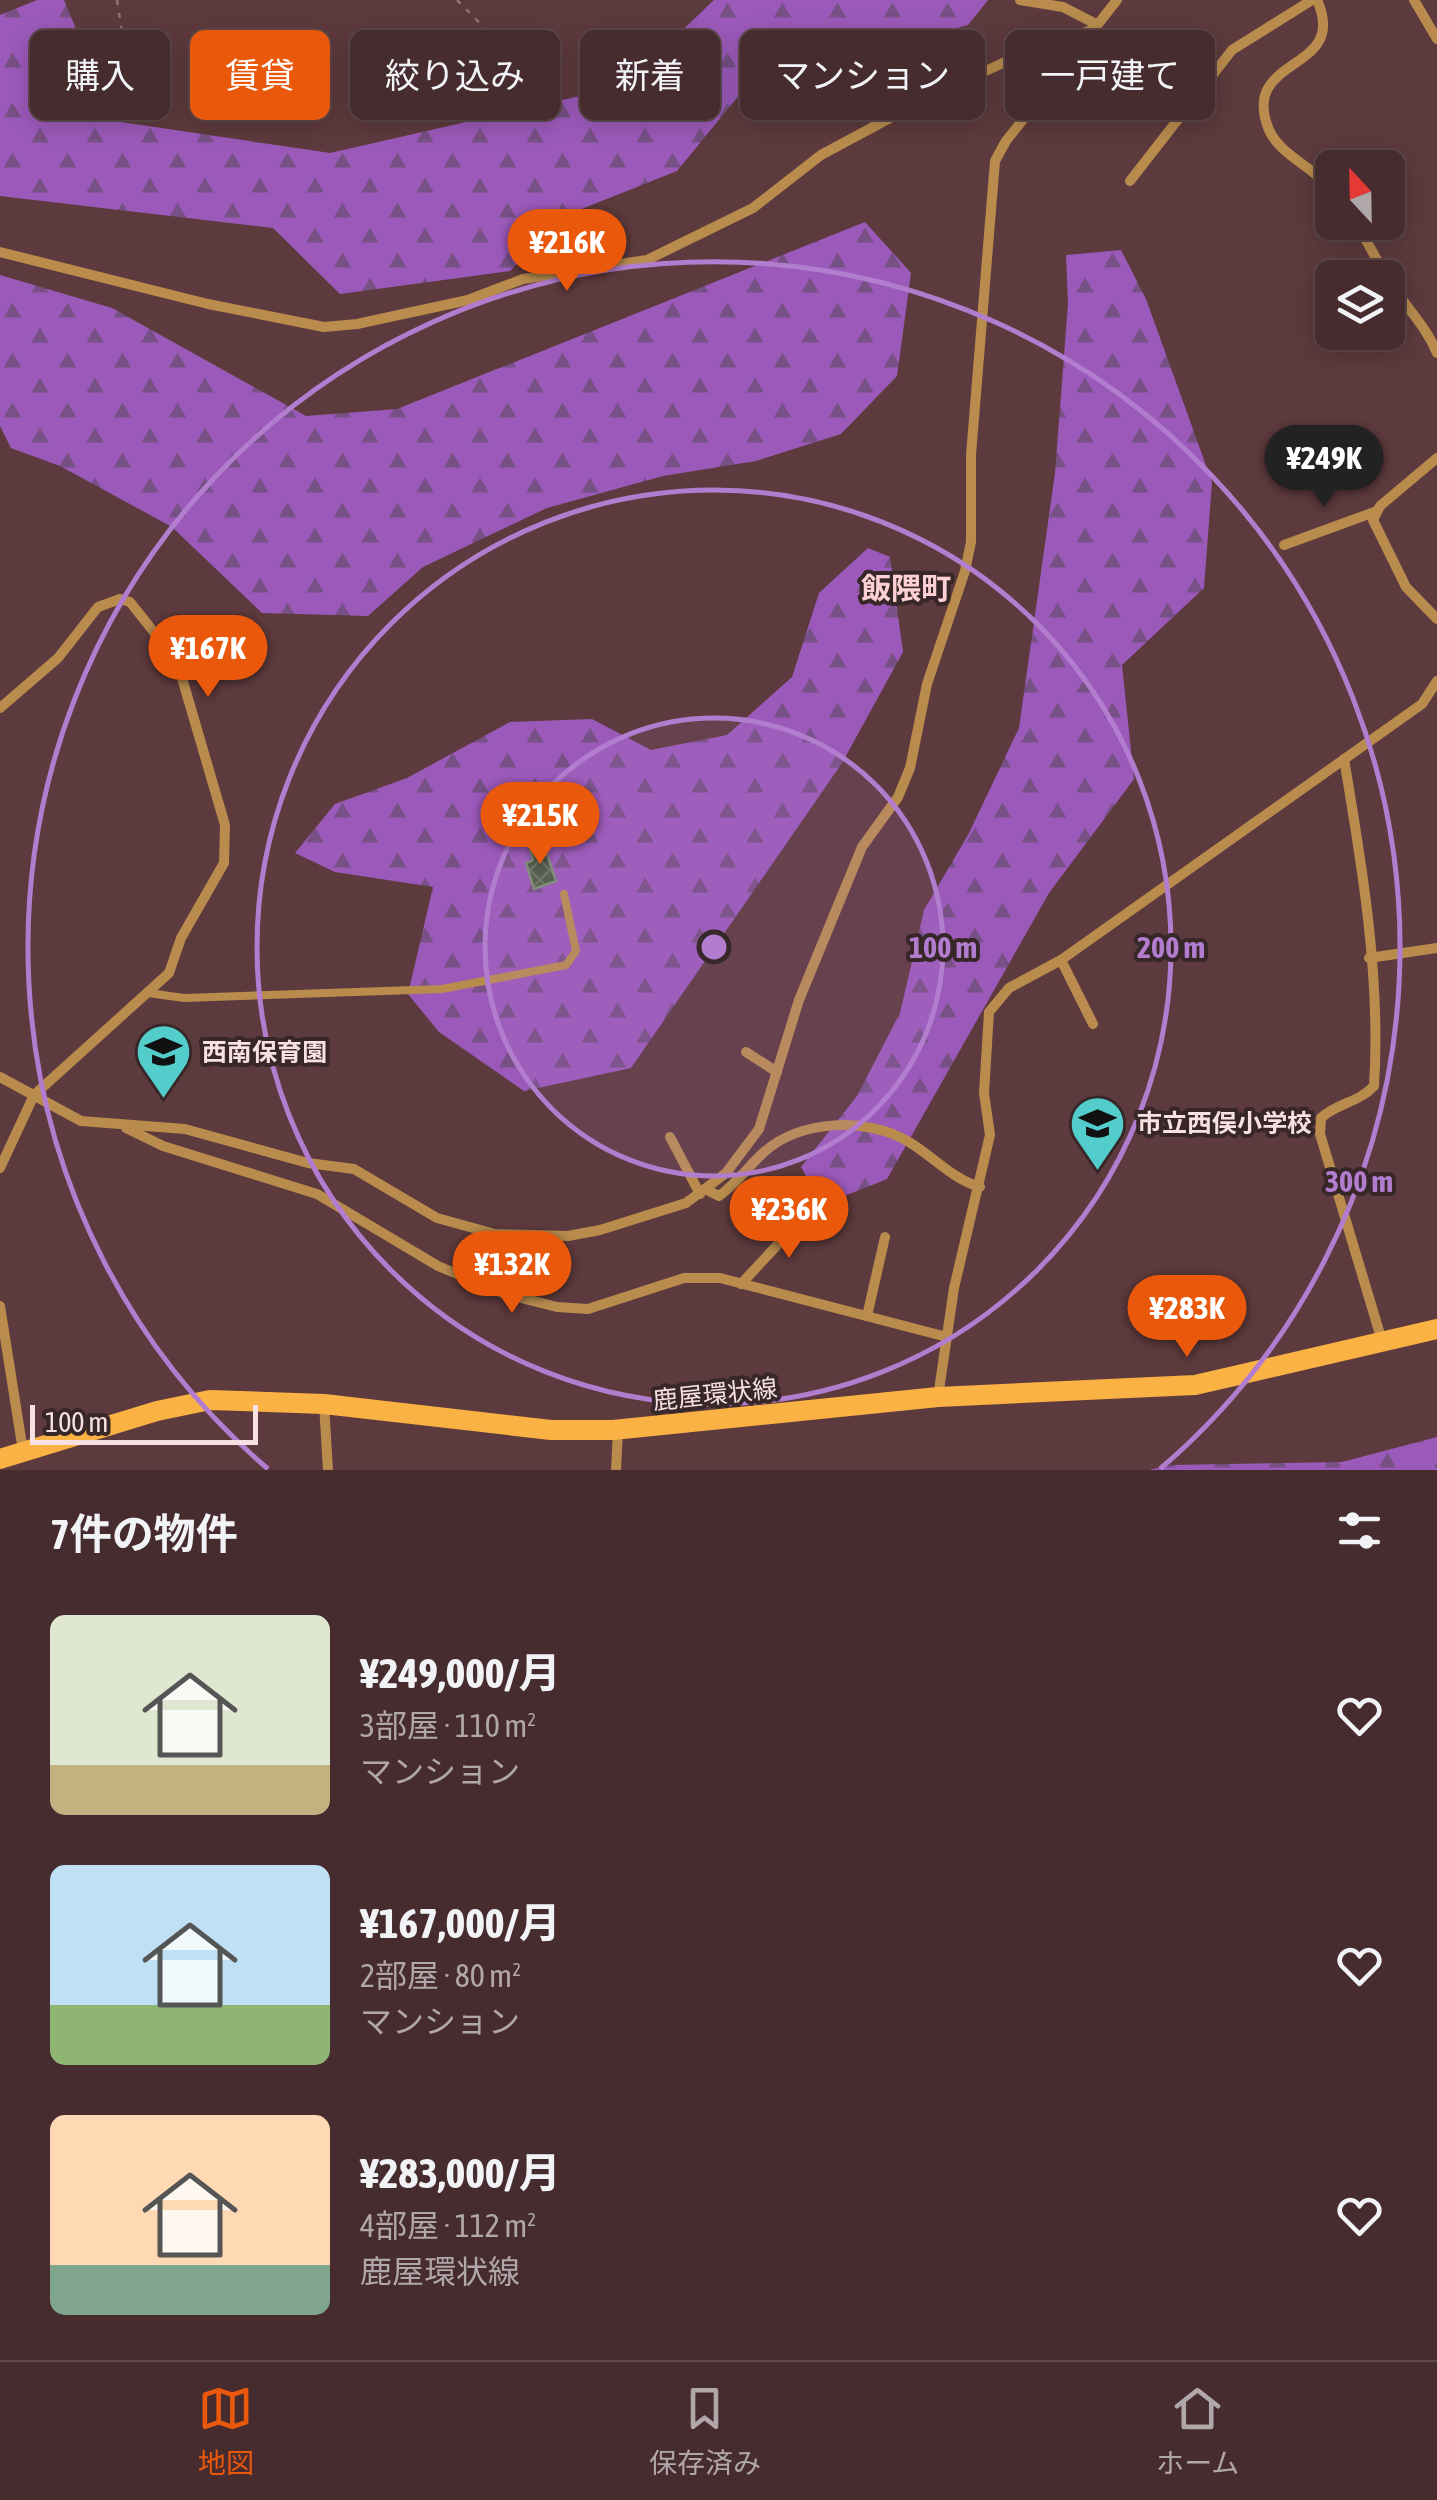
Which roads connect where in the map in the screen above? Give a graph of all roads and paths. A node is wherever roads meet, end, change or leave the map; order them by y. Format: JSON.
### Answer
{"nodes":[{"id":1,"x":117,"y":0,"type":"edge"},
{"id":2,"x":456,"y":0,"type":"edge"},
{"id":3,"x":1020,"y":0,"type":"edge"},
{"id":4,"x":1118,"y":0,"type":"edge"},
{"id":5,"x":1315,"y":0,"type":"edge"},
{"id":6,"x":1414,"y":0,"type":"edge"},
{"id":7,"x":1093,"y":27,"type":"junction"},
{"id":8,"x":122,"y":30,"type":"edge"},
{"id":9,"x":486,"y":30,"type":"edge"},
{"id":10,"x":1437,"y":39,"type":"edge"},
{"id":11,"x":1315,"y":175,"type":"edge"},
{"id":12,"x":1130,"y":181,"type":"dead end"},
{"id":13,"x":0,"y":252,"type":"edge"},
{"id":14,"x":1405,"y":304,"type":"edge"},
{"id":15,"x":1437,"y":353,"type":"edge"},
{"id":16,"x":1437,"y":458,"type":"edge"},
{"id":17,"x":1377,"y":512,"type":"junction"},
{"id":18,"x":1284,"y":545,"type":"dead end"},
{"id":19,"x":1437,"y":618,"type":"edge"},
{"id":20,"x":1437,"y":682,"type":"edge"},
{"id":21,"x":0,"y":708,"type":"edge"},
{"id":22,"x":1344,"y":759,"type":"junction"},
{"id":23,"x":564,"y":894,"type":"dead end"},
{"id":24,"x":1437,"y":948,"type":"edge"},
{"id":25,"x":1369,"y":958,"type":"junction"},
{"id":26,"x":1061,"y":960,"type":"junction"},
{"id":27,"x":148,"y":993,"type":"junction"},
{"id":28,"x":1093,"y":1024,"type":"dead end"},
{"id":29,"x":746,"y":1052,"type":"dead end"},
{"id":30,"x":778,"y":1072,"type":"junction"},
{"id":31,"x":0,"y":1077,"type":"edge"},
{"id":32,"x":34,"y":1095,"type":"junction"},
{"id":33,"x":116,"y":1124,"type":"junction"},
{"id":34,"x":670,"y":1137,"type":"dead end"},
{"id":35,"x":0,"y":1168,"type":"edge"},
{"id":36,"x":980,"y":1187,"type":"junction"},
{"id":37,"x":704,"y":1192,"type":"junction"},
{"id":38,"x":809,"y":1211,"type":"dead end"},
{"id":39,"x":884,"y":1237,"type":"dead end"},
{"id":40,"x":741,"y":1284,"type":"junction"},
{"id":41,"x":0,"y":1306,"type":"edge"},
{"id":42,"x":867,"y":1316,"type":"junction"},
{"id":43,"x":1437,"y":1330,"type":"edge"},
{"id":44,"x":947,"y":1337,"type":"junction"},
{"id":45,"x":1382,"y":1342,"type":"junction"},
{"id":46,"x":3,"y":1345,"type":"edge"},
{"id":47,"x":938,"y":1397,"type":"junction"},
{"id":48,"x":324,"y":1404,"type":"junction"},
{"id":49,"x":618,"y":1429,"type":"junction"},
{"id":50,"x":16,"y":1459,"type":"edge"},
{"id":51,"x":328,"y":1470,"type":"edge"},
{"id":52,"x":616,"y":1470,"type":"edge"}],
"edges":[{"from":1,"to":8,"type":"path"},
{"from":2,"to":9,"type":"path"},
{"from":3,"to":7,"type":"street"},
{"from":4,"to":7,"type":"street"},
{"from":5,"to":11,"type":"street"},
{"from":5,"to":12,"type":"street"},
{"from":6,"to":10,"type":"street"},
{"from":7,"to":13,"type":"street"},
{"from":7,"to":30,"type":"street"},
{"from":14,"to":15,"type":"street"},
{"from":16,"to":17,"type":"street"},
{"from":17,"to":18,"type":"street"},
{"from":17,"to":19,"type":"street"},
{"from":20,"to":22,"type":"street"},
{"from":21,"to":27,"type":"street"},
{"from":22,"to":25,"type":"street"},
{"from":22,"to":26,"type":"street"},
{"from":23,"to":27,"type":"lane"},
{"from":24,"to":25,"type":"street"},
{"from":25,"to":45,"type":"street"},
{"from":26,"to":28,"type":"street"},
{"from":26,"to":36,"type":"street"},
{"from":27,"to":32,"type":"street"},
{"from":29,"to":30,"type":"street"},
{"from":30,"to":37,"type":"street"},
{"from":31,"to":32,"type":"street"},
{"from":32,"to":33,"type":"street"},
{"from":32,"to":35,"type":"street"},
{"from":33,"to":37,"type":"street"},
{"from":33,"to":40,"type":"street"},
{"from":34,"to":37,"type":"street"},
{"from":36,"to":37,"type":"street"},
{"from":36,"to":44,"type":"street"},
{"from":38,"to":40,"type":"street"},
{"from":39,"to":42,"type":"street"},
{"from":40,"to":42,"type":"street"},
{"from":41,"to":46,"type":"street"},
{"from":42,"to":44,"type":"street"},
{"from":43,"to":45,"type":"main road","name":"鹿屋環状線"},
{"from":44,"to":47,"type":"street"},
{"from":45,"to":47,"type":"main road","name":"鹿屋環状線"},
{"from":46,"to":50,"type":"street"},
{"from":47,"to":49,"type":"main road","name":"鹿屋環状線"},
{"from":48,"to":49,"type":"main road","name":"鹿屋環状線"},
{"from":48,"to":50,"type":"main road","name":"鹿屋環状線"},
{"from":48,"to":51,"type":"street"},
{"from":49,"to":52,"type":"street"}]}
